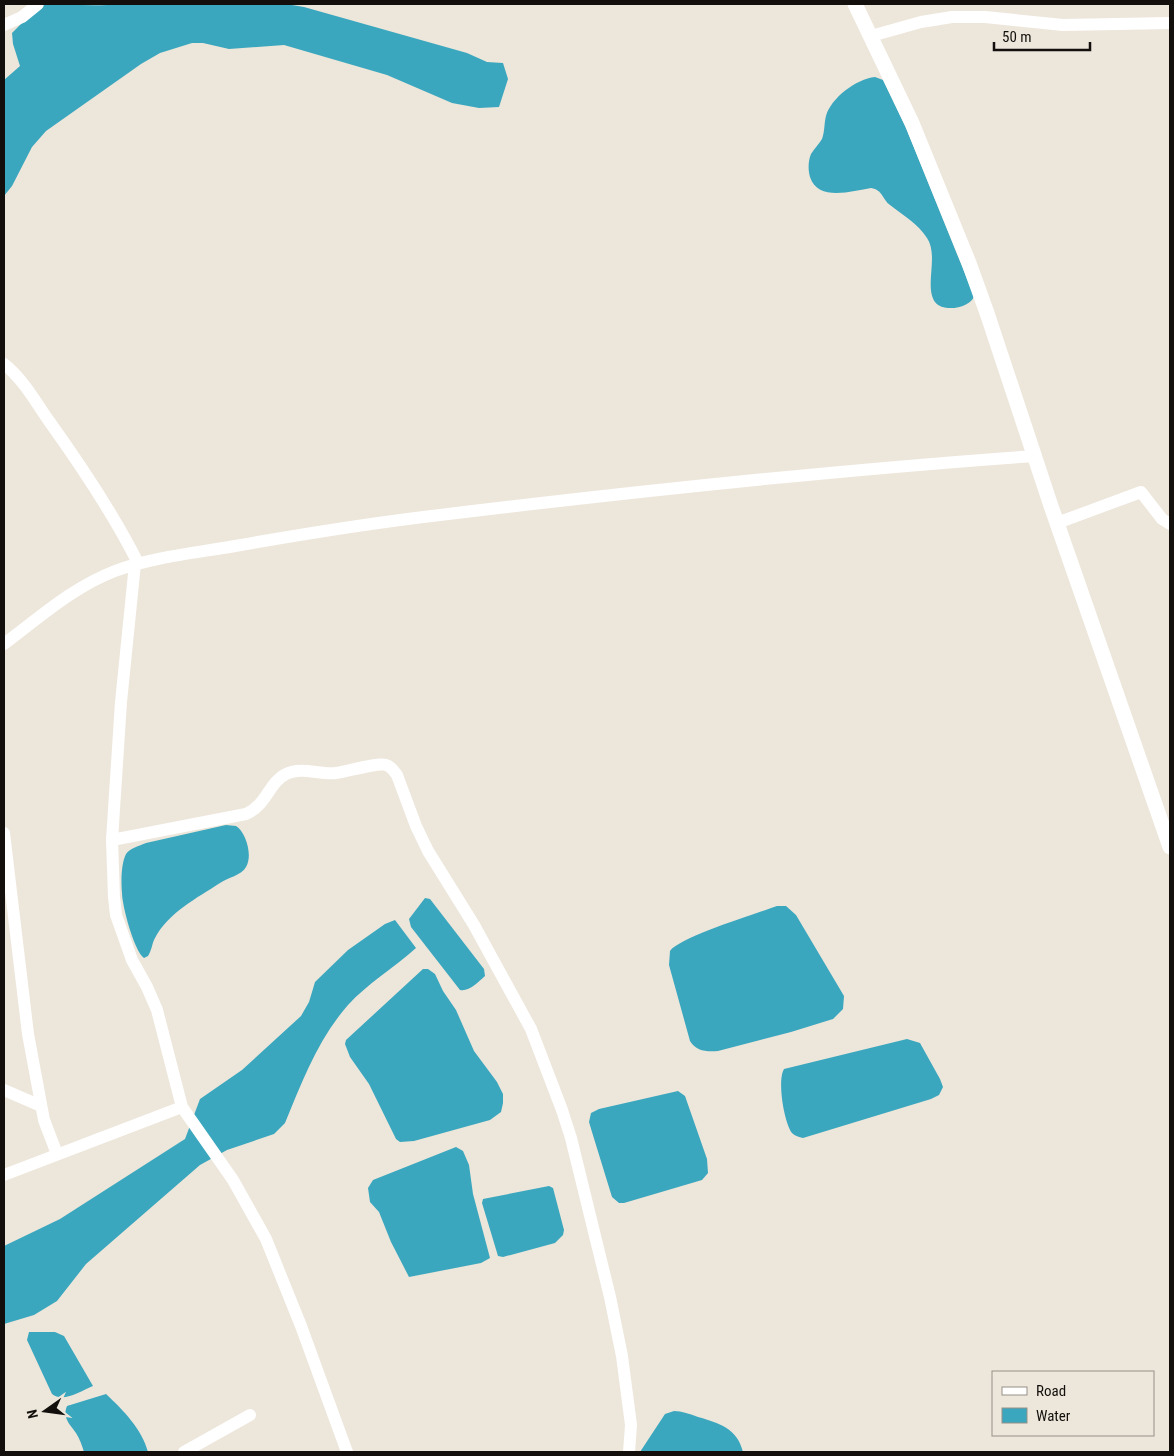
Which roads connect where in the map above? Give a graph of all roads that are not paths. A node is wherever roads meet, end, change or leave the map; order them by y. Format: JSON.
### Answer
{"nodes":[{"id":1,"x":38,"y":4,"type":"edge"},
{"id":2,"x":855,"y":4,"type":"edge"},
{"id":3,"x":1170,"y":23,"type":"edge"},
{"id":4,"x":4,"y":25,"type":"edge"},
{"id":5,"x":871,"y":36,"type":"junction"},
{"id":6,"x":4,"y":364,"type":"edge"},
{"id":7,"x":1034,"y":456,"type":"junction"},
{"id":8,"x":1057,"y":523,"type":"junction"},
{"id":9,"x":1170,"y":524,"type":"edge"},
{"id":10,"x":136,"y":564,"type":"junction"},
{"id":11,"x":4,"y":644,"type":"edge"},
{"id":12,"x":4,"y":833,"type":"edge"},
{"id":13,"x":112,"y":840,"type":"junction"},
{"id":14,"x":1170,"y":848,"type":"edge"},
{"id":15,"x":4,"y":1090,"type":"edge"},
{"id":16,"x":41,"y":1106,"type":"junction"},
{"id":17,"x":182,"y":1107,"type":"junction"},
{"id":18,"x":57,"y":1154,"type":"junction"},
{"id":19,"x":4,"y":1175,"type":"edge"},
{"id":20,"x":250,"y":1415,"type":"dead end"},
{"id":21,"x":184,"y":1452,"type":"edge"},
{"id":22,"x":347,"y":1452,"type":"edge"},
{"id":23,"x":629,"y":1452,"type":"edge"}],
"edges":[{"from":1,"to":4,"type":"street"},
{"from":2,"to":5,"type":"street"},
{"from":3,"to":5,"type":"street"},
{"from":5,"to":7,"type":"street"},
{"from":6,"to":10,"type":"street"},
{"from":7,"to":8,"type":"street"},
{"from":7,"to":10,"type":"street"},
{"from":8,"to":9,"type":"street"},
{"from":8,"to":14,"type":"street"},
{"from":10,"to":11,"type":"street"},
{"from":10,"to":13,"type":"street"},
{"from":12,"to":16,"type":"street"},
{"from":13,"to":17,"type":"street"},
{"from":13,"to":23,"type":"street"},
{"from":15,"to":16,"type":"street"},
{"from":16,"to":18,"type":"street"},
{"from":17,"to":18,"type":"street"},
{"from":17,"to":22,"type":"street"},
{"from":18,"to":19,"type":"street"},
{"from":20,"to":21,"type":"street"}]}
